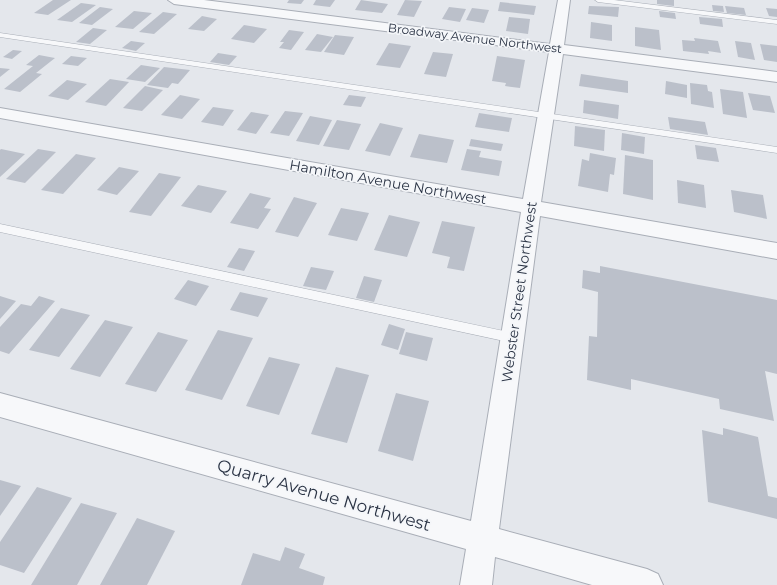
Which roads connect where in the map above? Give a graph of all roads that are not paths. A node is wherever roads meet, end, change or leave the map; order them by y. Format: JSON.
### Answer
{"nodes":[{"id":1,"x":174,"y":0,"type":"edge"},
{"id":2,"x":564,"y":0,"type":"edge"},
{"id":3,"x":598,"y":0,"type":"edge"},
{"id":4,"x":777,"y":22,"type":"edge"},
{"id":5,"x":0,"y":35,"type":"edge"},
{"id":6,"x":557,"y":48,"type":"junction"},
{"id":7,"x":777,"y":77,"type":"edge"},
{"id":8,"x":0,"y":113,"type":"edge"},
{"id":9,"x":546,"y":115,"type":"junction"},
{"id":10,"x":777,"y":150,"type":"edge"},
{"id":11,"x":531,"y":208,"type":"junction"},
{"id":12,"x":0,"y":228,"type":"edge"},
{"id":13,"x":777,"y":251,"type":"edge"},
{"id":14,"x":512,"y":338,"type":"junction"},
{"id":15,"x":0,"y":406,"type":"edge"},
{"id":16,"x":484,"y":540,"type":"junction"},
{"id":17,"x":476,"y":585,"type":"edge"},
{"id":18,"x":647,"y":585,"type":"edge"}],
"edges":[{"from":1,"to":6,"type":"street","name":"Broadway Avenue Northwest"},
{"from":2,"to":6,"type":"street","name":"Webster Street Northwest"},
{"from":3,"to":4,"type":"lane"},
{"from":5,"to":9,"type":"lane"},
{"from":6,"to":7,"type":"street","name":"Broadway Avenue Northwest"},
{"from":6,"to":9,"type":"street","name":"Webster Street Northwest"},
{"from":8,"to":11,"type":"street","name":"Hamilton Avenue Northwest"},
{"from":9,"to":10,"type":"lane"},
{"from":9,"to":11,"type":"street","name":"Webster Street Northwest"},
{"from":11,"to":13,"type":"street","name":"Hamilton Avenue Northwest"},
{"from":11,"to":14,"type":"street","name":"Webster Street Northwest"},
{"from":12,"to":14,"type":"lane"},
{"from":14,"to":16,"type":"street","name":"Webster Street Northwest"},
{"from":15,"to":16,"type":"street","name":"Quarry Avenue Northwest"},
{"from":16,"to":17,"type":"street","name":"Webster Street Northwest"},
{"from":16,"to":18,"type":"street","name":"Quarry Avenue Northwest"}]}
